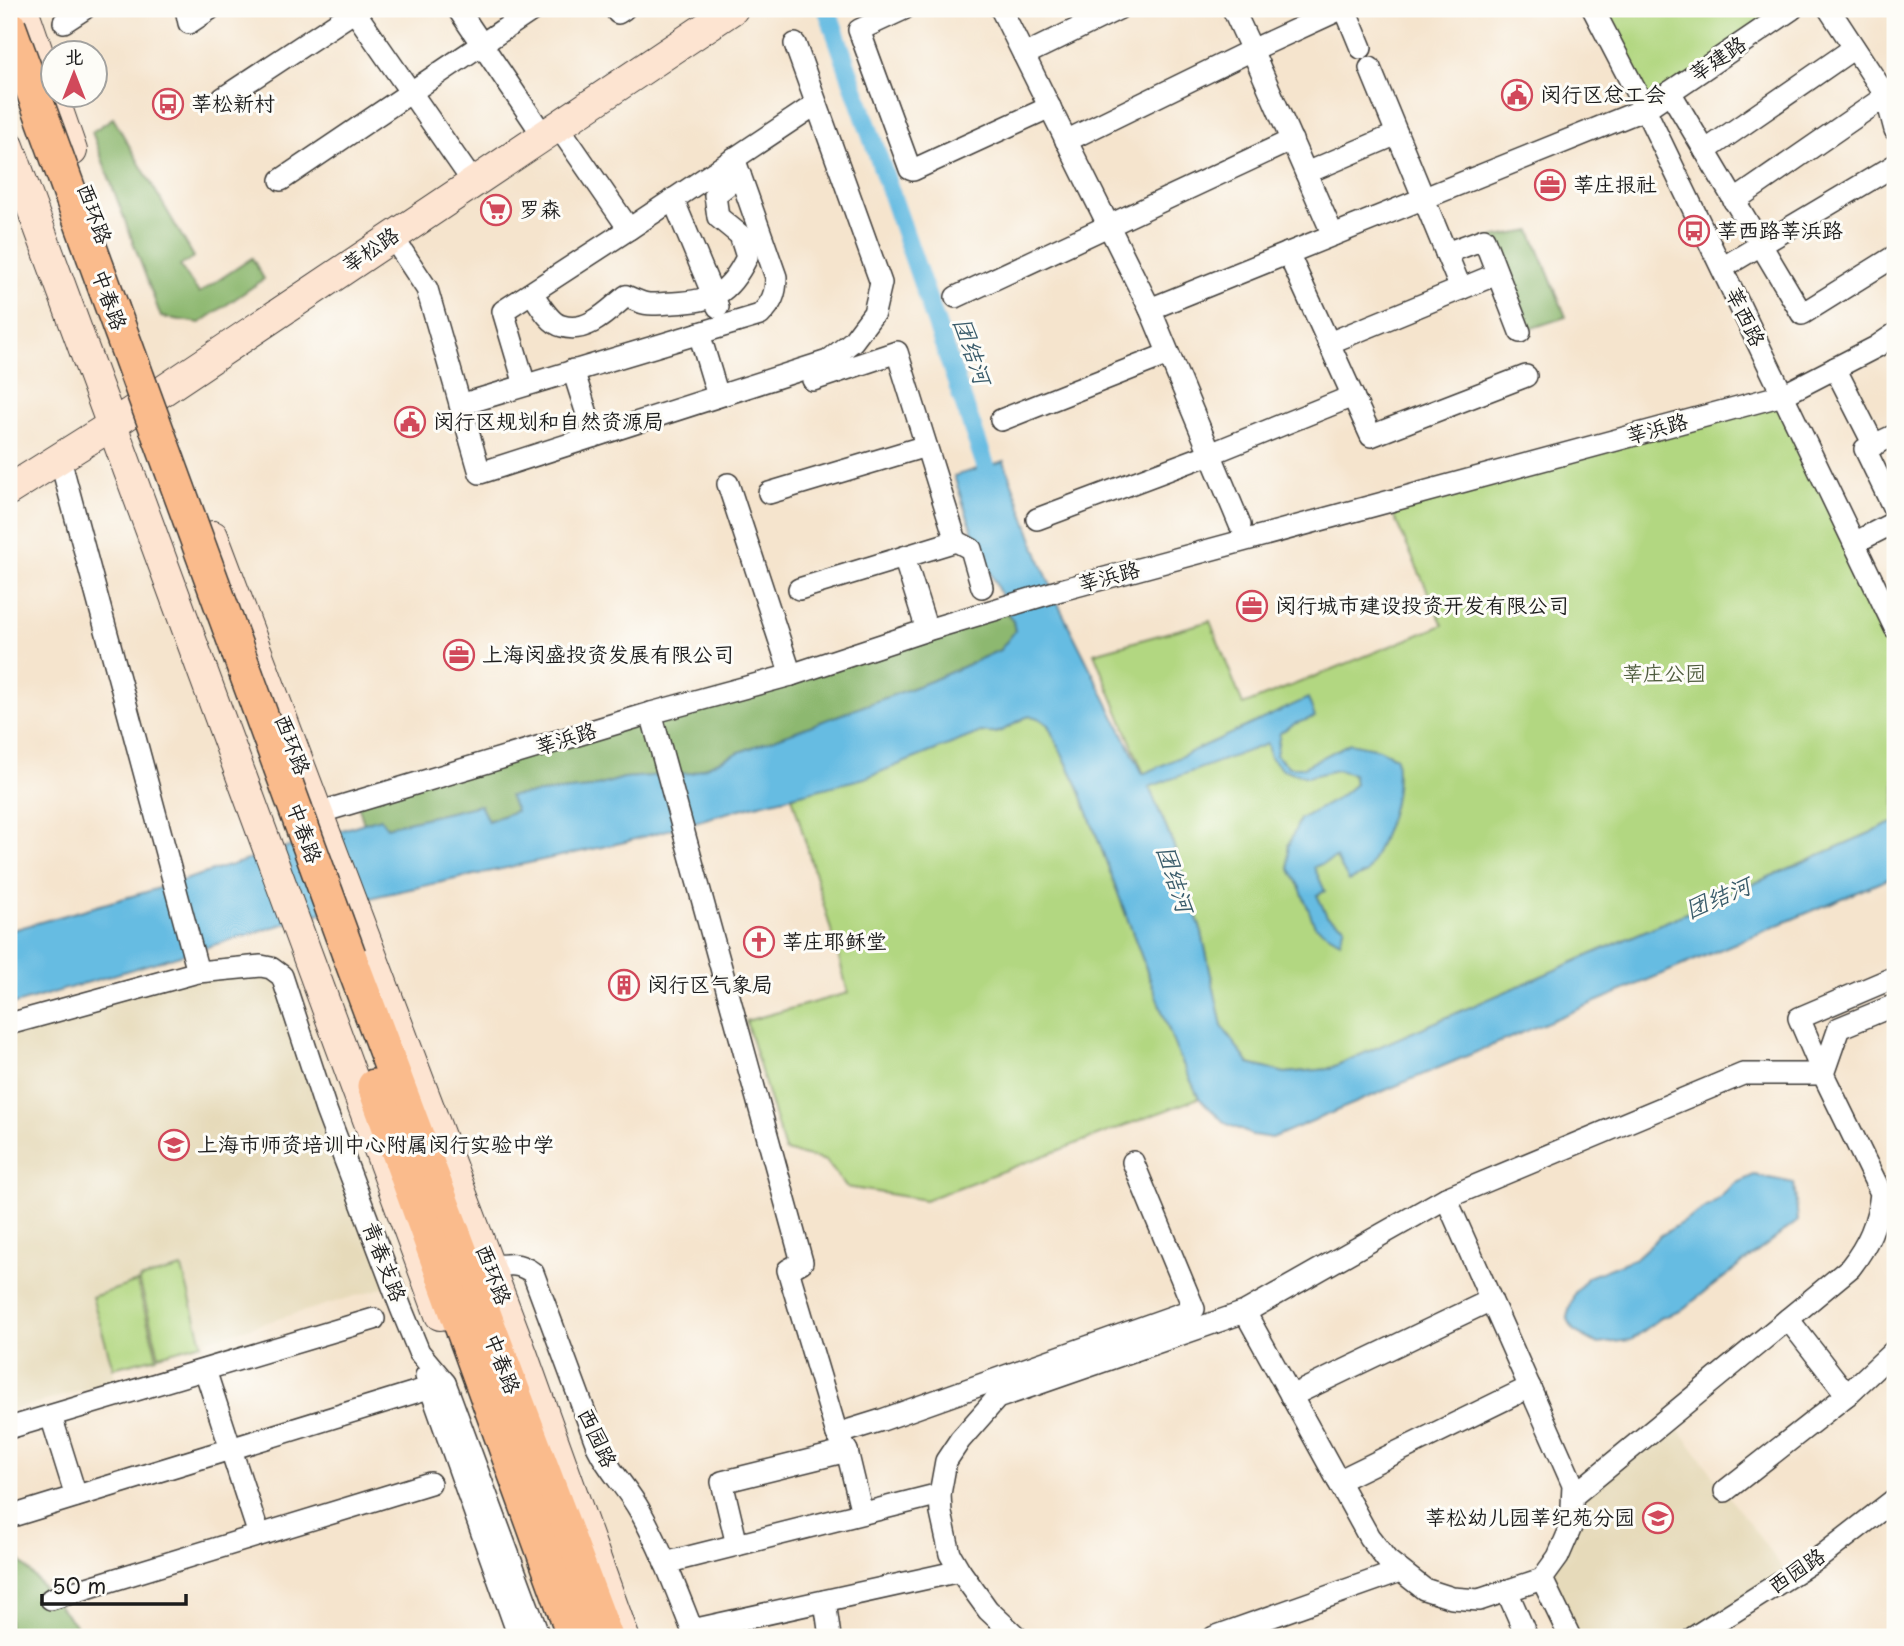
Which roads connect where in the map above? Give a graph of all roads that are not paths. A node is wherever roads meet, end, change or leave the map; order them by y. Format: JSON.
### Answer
{"nodes":[{"id":1,"x":23,"y":9,"type":"edge"},
{"id":2,"x":84,"y":9,"type":"edge"},
{"id":3,"x":186,"y":9,"type":"edge"},
{"id":4,"x":210,"y":9,"type":"edge"},
{"id":5,"x":458,"y":9,"type":"edge"},
{"id":6,"x":534,"y":9,"type":"edge"},
{"id":7,"x":615,"y":9,"type":"edge"},
{"id":8,"x":624,"y":9,"type":"edge"},
{"id":9,"x":733,"y":9,"type":"edge"},
{"id":10,"x":904,"y":9,"type":"edge"},
{"id":11,"x":1001,"y":9,"type":"edge"},
{"id":12,"x":1118,"y":9,"type":"edge"},
{"id":13,"x":1233,"y":9,"type":"edge"},
{"id":14,"x":1343,"y":9,"type":"edge"},
{"id":15,"x":1593,"y":9,"type":"edge"},
{"id":16,"x":1792,"y":9,"type":"edge"},
{"id":17,"x":1829,"y":9,"type":"edge"},
{"id":18,"x":355,"y":10,"type":"edge"},
{"id":19,"x":64,"y":22,"type":"dead end"},
{"id":20,"x":9,"y":26,"type":"edge"},
{"id":21,"x":482,"y":44,"type":"junction"},
{"id":22,"x":795,"y":44,"type":"dead end"},
{"id":23,"x":1854,"y":48,"type":"junction"},
{"id":24,"x":1252,"y":50,"type":"junction"},
{"id":25,"x":1024,"y":55,"type":"junction"},
{"id":26,"x":9,"y":91,"type":"edge"},
{"id":27,"x":411,"y":92,"type":"junction"},
{"id":28,"x":1670,"y":92,"type":"junction"},
{"id":29,"x":1886,"y":96,"type":"junction"},
{"id":30,"x":223,"y":98,"type":"dead end"},
{"id":31,"x":816,"y":104,"type":"junction"},
{"id":32,"x":1050,"y":107,"type":"junction"},
{"id":33,"x":1645,"y":109,"type":"junction"},
{"id":34,"x":1895,"y":130,"type":"edge"},
{"id":35,"x":551,"y":131,"type":"junction"},
{"id":36,"x":1397,"y":134,"type":"junction"},
{"id":37,"x":1066,"y":141,"type":"junction"},
{"id":38,"x":1292,"y":141,"type":"junction"},
{"id":39,"x":9,"y":146,"type":"edge"},
{"id":40,"x":1704,"y":151,"type":"junction"},
{"id":41,"x":1895,"y":165,"type":"edge"},
{"id":42,"x":737,"y":167,"type":"junction"},
{"id":43,"x":1306,"y":173,"type":"junction"},
{"id":44,"x":281,"y":180,"type":"dead end"},
{"id":45,"x":473,"y":182,"type":"junction"},
{"id":46,"x":1423,"y":198,"type":"junction"},
{"id":47,"x":673,"y":199,"type":"junction"},
{"id":48,"x":1734,"y":201,"type":"junction"},
{"id":49,"x":1108,"y":225,"type":"junction"},
{"id":50,"x":629,"y":229,"type":"junction"},
{"id":51,"x":1333,"y":235,"type":"junction"},
{"id":52,"x":392,"y":236,"type":"junction"},
{"id":53,"x":1760,"y":245,"type":"junction"},
{"id":54,"x":1288,"y":253,"type":"junction"},
{"id":55,"x":1446,"y":253,"type":"junction"},
{"id":56,"x":1895,"y":256,"type":"edge"},
{"id":57,"x":1722,"y":268,"type":"junction"},
{"id":58,"x":1497,"y":274,"type":"junction"},
{"id":59,"x":1461,"y":289,"type":"junction"},
{"id":60,"x":532,"y":293,"type":"junction"},
{"id":61,"x":714,"y":297,"type":"junction"},
{"id":62,"x":956,"y":297,"type":"dead end"},
{"id":63,"x":1150,"y":309,"type":"junction"},
{"id":64,"x":726,"y":325,"type":"junction"},
{"id":65,"x":1520,"y":332,"type":"dead end"},
{"id":66,"x":699,"y":333,"type":"junction"},
{"id":67,"x":1895,"y":334,"type":"edge"},
{"id":68,"x":1329,"y":343,"type":"junction"},
{"id":69,"x":1168,"y":354,"type":"junction"},
{"id":70,"x":1835,"y":368,"type":"junction"},
{"id":71,"x":573,"y":370,"type":"junction"},
{"id":72,"x":1526,"y":376,"type":"dead end"},
{"id":73,"x":525,"y":385,"type":"junction"},
{"id":74,"x":158,"y":392,"type":"junction"},
{"id":75,"x":1783,"y":395,"type":"junction"},
{"id":76,"x":718,"y":396,"type":"junction"},
{"id":77,"x":1353,"y":396,"type":"junction"},
{"id":78,"x":747,"y":402,"type":"dead end"},
{"id":79,"x":460,"y":405,"type":"junction"},
{"id":80,"x":1001,"y":420,"type":"dead end"},
{"id":81,"x":111,"y":425,"type":"junction"},
{"id":82,"x":1895,"y":435,"type":"edge"},
{"id":83,"x":594,"y":436,"type":"junction"},
{"id":84,"x":1874,"y":445,"type":"junction"},
{"id":85,"x":926,"y":446,"type":"junction"},
{"id":86,"x":1210,"y":454,"type":"junction"},
{"id":87,"x":60,"y":459,"type":"junction"},
{"id":88,"x":728,"y":484,"type":"dead end"},
{"id":89,"x":9,"y":490,"type":"edge"},
{"id":90,"x":769,"y":493,"type":"dead end"},
{"id":91,"x":1895,"y":511,"type":"edge"},
{"id":92,"x":1037,"y":519,"type":"dead end"},
{"id":93,"x":1895,"y":522,"type":"edge"},
{"id":94,"x":1240,"y":525,"type":"dead end"},
{"id":95,"x":956,"y":541,"type":"junction"},
{"id":96,"x":1854,"y":543,"type":"junction"},
{"id":97,"x":904,"y":557,"type":"junction"},
{"id":98,"x":982,"y":587,"type":"dead end"},
{"id":99,"x":799,"y":589,"type":"dead end"},
{"id":100,"x":1894,"y":622,"type":"edge"},
{"id":101,"x":927,"y":630,"type":"junction"},
{"id":102,"x":791,"y":675,"type":"junction"},
{"id":103,"x":651,"y":713,"type":"junction"},
{"id":104,"x":319,"y":818,"type":"junction"},
{"id":105,"x":346,"y":950,"type":"junction"},
{"id":106,"x":196,"y":964,"type":"junction"},
{"id":107,"x":1895,"y":977,"type":"edge"},
{"id":108,"x":1895,"y":1005,"type":"edge"},
{"id":109,"x":9,"y":1024,"type":"edge"},
{"id":110,"x":1823,"y":1074,"type":"junction"},
{"id":111,"x":1133,"y":1162,"type":"dead end"},
{"id":112,"x":1446,"y":1198,"type":"junction"},
{"id":113,"x":1888,"y":1200,"type":"edge"},
{"id":114,"x":490,"y":1267,"type":"junction"},
{"id":115,"x":1491,"y":1300,"type":"junction"},
{"id":116,"x":1245,"y":1312,"type":"junction"},
{"id":117,"x":374,"y":1319,"type":"dead end"},
{"id":118,"x":1788,"y":1319,"type":"junction"},
{"id":119,"x":1895,"y":1350,"type":"edge"},
{"id":120,"x":205,"y":1370,"type":"junction"},
{"id":121,"x":437,"y":1386,"type":"junction"},
{"id":122,"x":1530,"y":1387,"type":"junction"},
{"id":123,"x":1847,"y":1395,"type":"junction"},
{"id":124,"x":1291,"y":1396,"type":"junction"},
{"id":125,"x":51,"y":1416,"type":"junction"},
{"id":126,"x":9,"y":1428,"type":"edge"},
{"id":127,"x":842,"y":1442,"type":"junction"},
{"id":128,"x":230,"y":1449,"type":"junction"},
{"id":129,"x":1338,"y":1480,"type":"junction"},
{"id":130,"x":430,"y":1483,"type":"dead end"},
{"id":131,"x":1725,"y":1491,"type":"dead end"},
{"id":132,"x":940,"y":1494,"type":"junction"},
{"id":133,"x":76,"y":1496,"type":"junction"},
{"id":134,"x":1573,"y":1496,"type":"junction"},
{"id":135,"x":1895,"y":1499,"type":"edge"},
{"id":136,"x":862,"y":1514,"type":"junction"},
{"id":137,"x":9,"y":1517,"type":"edge"},
{"id":138,"x":259,"y":1535,"type":"junction"},
{"id":139,"x":737,"y":1545,"type":"junction"},
{"id":140,"x":665,"y":1563,"type":"junction"},
{"id":141,"x":960,"y":1571,"type":"junction"},
{"id":142,"x":1400,"y":1571,"type":"junction"},
{"id":143,"x":1542,"y":1580,"type":"junction"},
{"id":144,"x":1507,"y":1591,"type":"junction"},
{"id":145,"x":51,"y":1599,"type":"dead end"},
{"id":146,"x":825,"y":1601,"type":"junction"},
{"id":147,"x":693,"y":1634,"type":"edge"},
{"id":148,"x":519,"y":1637,"type":"edge"},
{"id":149,"x":539,"y":1637,"type":"edge"},
{"id":150,"x":559,"y":1637,"type":"edge"},
{"id":151,"x":574,"y":1637,"type":"edge"},
{"id":152,"x":606,"y":1637,"type":"edge"},
{"id":153,"x":624,"y":1637,"type":"edge"},
{"id":154,"x":830,"y":1637,"type":"edge"},
{"id":155,"x":1017,"y":1637,"type":"edge"},
{"id":156,"x":1214,"y":1637,"type":"edge"},
{"id":157,"x":1527,"y":1637,"type":"edge"},
{"id":158,"x":1570,"y":1637,"type":"edge"},
{"id":159,"x":1694,"y":1637,"type":"edge"}],
"edges":[{"from":1,"to":74,"type":"main road","name":"西环路"},
{"from":2,"to":19,"type":"street"},
{"from":3,"to":4,"type":"street"},
{"from":5,"to":21,"type":"street"},
{"from":6,"to":21,"type":"street"},
{"from":7,"to":8,"type":"street"},
{"from":9,"to":35,"type":"main road","name":"莘松路"},
{"from":10,"to":32,"type":"street"},
{"from":11,"to":25,"type":"street"},
{"from":12,"to":25,"type":"street"},
{"from":13,"to":24,"type":"street"},
{"from":14,"to":24,"type":"street"},
{"from":14,"to":36,"type":"street"},
{"from":15,"to":33,"type":"street","name":"莘西路"},
{"from":16,"to":28,"type":"street","name":"莘建路"},
{"from":17,"to":23,"type":"street"},
{"from":18,"to":27,"type":"street"},
{"from":18,"to":30,"type":"street"},
{"from":20,"to":105,"type":"main road","name":"中春路","bridge":true},
{"from":21,"to":27,"type":"street"},
{"from":21,"to":35,"type":"street"},
{"from":22,"to":31,"type":"street"},
{"from":23,"to":29,"type":"street"},
{"from":23,"to":40,"type":"street"},
{"from":24,"to":37,"type":"street"},
{"from":24,"to":38,"type":"street"},
{"from":25,"to":32,"type":"street"},
{"from":26,"to":105,"type":"main road","name":"中春路"},
{"from":27,"to":44,"type":"street"},
{"from":27,"to":45,"type":"street"},
{"from":28,"to":33,"type":"street","name":"莘建路"},
{"from":28,"to":40,"type":"street"},
{"from":29,"to":34,"type":"street"},
{"from":29,"to":48,"type":"street"},
{"from":31,"to":42,"type":"street"},
{"from":31,"to":76,"type":"street"},
{"from":32,"to":37,"type":"street"},
{"from":33,"to":46,"type":"street","name":"莘建路"},
{"from":33,"to":57,"type":"street","name":"莘西路"},
{"from":35,"to":45,"type":"main road","name":"莘松路"},
{"from":35,"to":50,"type":"street"},
{"from":36,"to":43,"type":"street"},
{"from":36,"to":46,"type":"street"},
{"from":37,"to":49,"type":"street"},
{"from":38,"to":43,"type":"street"},
{"from":38,"to":49,"type":"street"},
{"from":39,"to":81,"type":"main road"},
{"from":40,"to":48,"type":"street"},
{"from":41,"to":53,"type":"street"},
{"from":42,"to":47,"type":"street"},
{"from":42,"to":61,"type":"street"},
{"from":42,"to":64,"type":"street"},
{"from":43,"to":51,"type":"street"},
{"from":45,"to":52,"type":"main road","name":"莘松路"},
{"from":46,"to":51,"type":"street","name":"莘建路"},
{"from":46,"to":55,"type":"street"},
{"from":47,"to":50,"type":"street"},
{"from":47,"to":61,"type":"street"},
{"from":48,"to":53,"type":"street"},
{"from":49,"to":62,"type":"street"},
{"from":49,"to":63,"type":"street"},
{"from":50,"to":60,"type":"street"},
{"from":51,"to":54,"type":"street","name":"莘建路"},
{"from":52,"to":74,"type":"main road","name":"莘松路"},
{"from":52,"to":79,"type":"street"},
{"from":53,"to":56,"type":"street"},
{"from":53,"to":57,"type":"street"},
{"from":54,"to":63,"type":"street","name":"莘建路"},
{"from":54,"to":68,"type":"street"},
{"from":55,"to":58,"type":"street"},
{"from":55,"to":59,"type":"street"},
{"from":57,"to":75,"type":"street","name":"莘西路"},
{"from":58,"to":59,"type":"street"},
{"from":58,"to":65,"type":"street"},
{"from":59,"to":68,"type":"street"},
{"from":60,"to":61,"type":"street"},
{"from":60,"to":73,"type":"street"},
{"from":61,"to":64,"type":"street"},
{"from":63,"to":69,"type":"street"},
{"from":64,"to":66,"type":"street"},
{"from":66,"to":71,"type":"street"},
{"from":66,"to":76,"type":"street"},
{"from":67,"to":70,"type":"street","name":"莘浜路"},
{"from":68,"to":77,"type":"street"},
{"from":69,"to":80,"type":"street"},
{"from":69,"to":86,"type":"street"},
{"from":70,"to":75,"type":"street","name":"莘浜路"},
{"from":70,"to":84,"type":"street"},
{"from":71,"to":73,"type":"street"},
{"from":71,"to":83,"type":"street"},
{"from":72,"to":77,"type":"street"},
{"from":73,"to":79,"type":"street"},
{"from":74,"to":81,"type":"main road","name":"莘松路"},
{"from":74,"to":104,"type":"main road","name":"西环路"},
{"from":75,"to":96,"type":"street","name":"莘西路"},
{"from":75,"to":101,"type":"street","name":"莘浜路"},
{"from":76,"to":83,"type":"street"},
{"from":77,"to":86,"type":"street"},
{"from":78,"to":85,"type":"street"},
{"from":79,"to":83,"type":"street"},
{"from":81,"to":87,"type":"main road","name":"莘松路"},
{"from":81,"to":150,"type":"main road"},
{"from":82,"to":84,"type":"street"},
{"from":84,"to":91,"type":"street"},
{"from":85,"to":90,"type":"street"},
{"from":85,"to":95,"type":"street"},
{"from":86,"to":92,"type":"street"},
{"from":86,"to":94,"type":"street"},
{"from":87,"to":89,"type":"main road","name":"莘松路"},
{"from":87,"to":106,"type":"street"},
{"from":88,"to":102,"type":"street"},
{"from":93,"to":96,"type":"street"},
{"from":95,"to":97,"type":"street"},
{"from":95,"to":98,"type":"street"},
{"from":96,"to":100,"type":"street","name":"莘西路"},
{"from":97,"to":99,"type":"street"},
{"from":97,"to":101,"type":"street"},
{"from":101,"to":102,"type":"street","name":"莘浜路"},
{"from":102,"to":103,"type":"street","name":"莘浜路"},
{"from":103,"to":104,"type":"street","name":"莘浜路"},
{"from":103,"to":127,"type":"street"},
{"from":104,"to":105,"type":"main road","name":"西环路"},
{"from":105,"to":114,"type":"main road","name":"西环路"},
{"from":105,"to":151,"type":"main road","name":"中春路"},
{"from":105,"to":152,"type":"main road","name":"中春路"},
{"from":106,"to":109,"type":"street","name":"青春支路"},
{"from":106,"to":121,"type":"street","name":"青春支路"},
{"from":107,"to":110,"type":"street"},
{"from":108,"to":110,"type":"street"},
{"from":110,"to":112,"type":"street"},
{"from":110,"to":113,"type":"street"},
{"from":111,"to":127,"type":"street"},
{"from":112,"to":115,"type":"street"},
{"from":112,"to":116,"type":"street"},
{"from":113,"to":118,"type":"street"},
{"from":114,"to":140,"type":"street","name":"西园路"},
{"from":114,"to":153,"type":"main road","name":"西环路"},
{"from":115,"to":122,"type":"street"},
{"from":115,"to":124,"type":"street"},
{"from":116,"to":124,"type":"street"},
{"from":116,"to":132,"type":"street"},
{"from":117,"to":120,"type":"street"},
{"from":118,"to":123,"type":"street"},
{"from":118,"to":134,"type":"street"},
{"from":119,"to":123,"type":"street"},
{"from":120,"to":125,"type":"street"},
{"from":120,"to":128,"type":"street"},
{"from":121,"to":128,"type":"street"},
{"from":121,"to":148,"type":"street"},
{"from":121,"to":149,"type":"street","name":"青春支路"},
{"from":122,"to":129,"type":"street"},
{"from":122,"to":134,"type":"street"},
{"from":123,"to":131,"type":"street"},
{"from":124,"to":129,"type":"street"},
{"from":125,"to":126,"type":"street"},
{"from":125,"to":133,"type":"street"},
{"from":127,"to":136,"type":"street"},
{"from":127,"to":139,"type":"street"},
{"from":128,"to":133,"type":"street"},
{"from":128,"to":138,"type":"street"},
{"from":129,"to":142,"type":"street"},
{"from":130,"to":138,"type":"street"},
{"from":132,"to":136,"type":"street"},
{"from":132,"to":141,"type":"street"},
{"from":133,"to":137,"type":"street"},
{"from":134,"to":143,"type":"street"},
{"from":135,"to":159,"type":"street","name":"西园路"},
{"from":136,"to":139,"type":"street"},
{"from":138,"to":145,"type":"street"},
{"from":139,"to":140,"type":"street"},
{"from":140,"to":147,"type":"street","name":"西园路"},
{"from":141,"to":146,"type":"street"},
{"from":141,"to":155,"type":"street"},
{"from":142,"to":144,"type":"street"},
{"from":142,"to":156,"type":"street"},
{"from":143,"to":144,"type":"street"},
{"from":143,"to":158,"type":"street"},
{"from":144,"to":157,"type":"street"},
{"from":146,"to":147,"type":"street"},
{"from":146,"to":154,"type":"street"}]}
